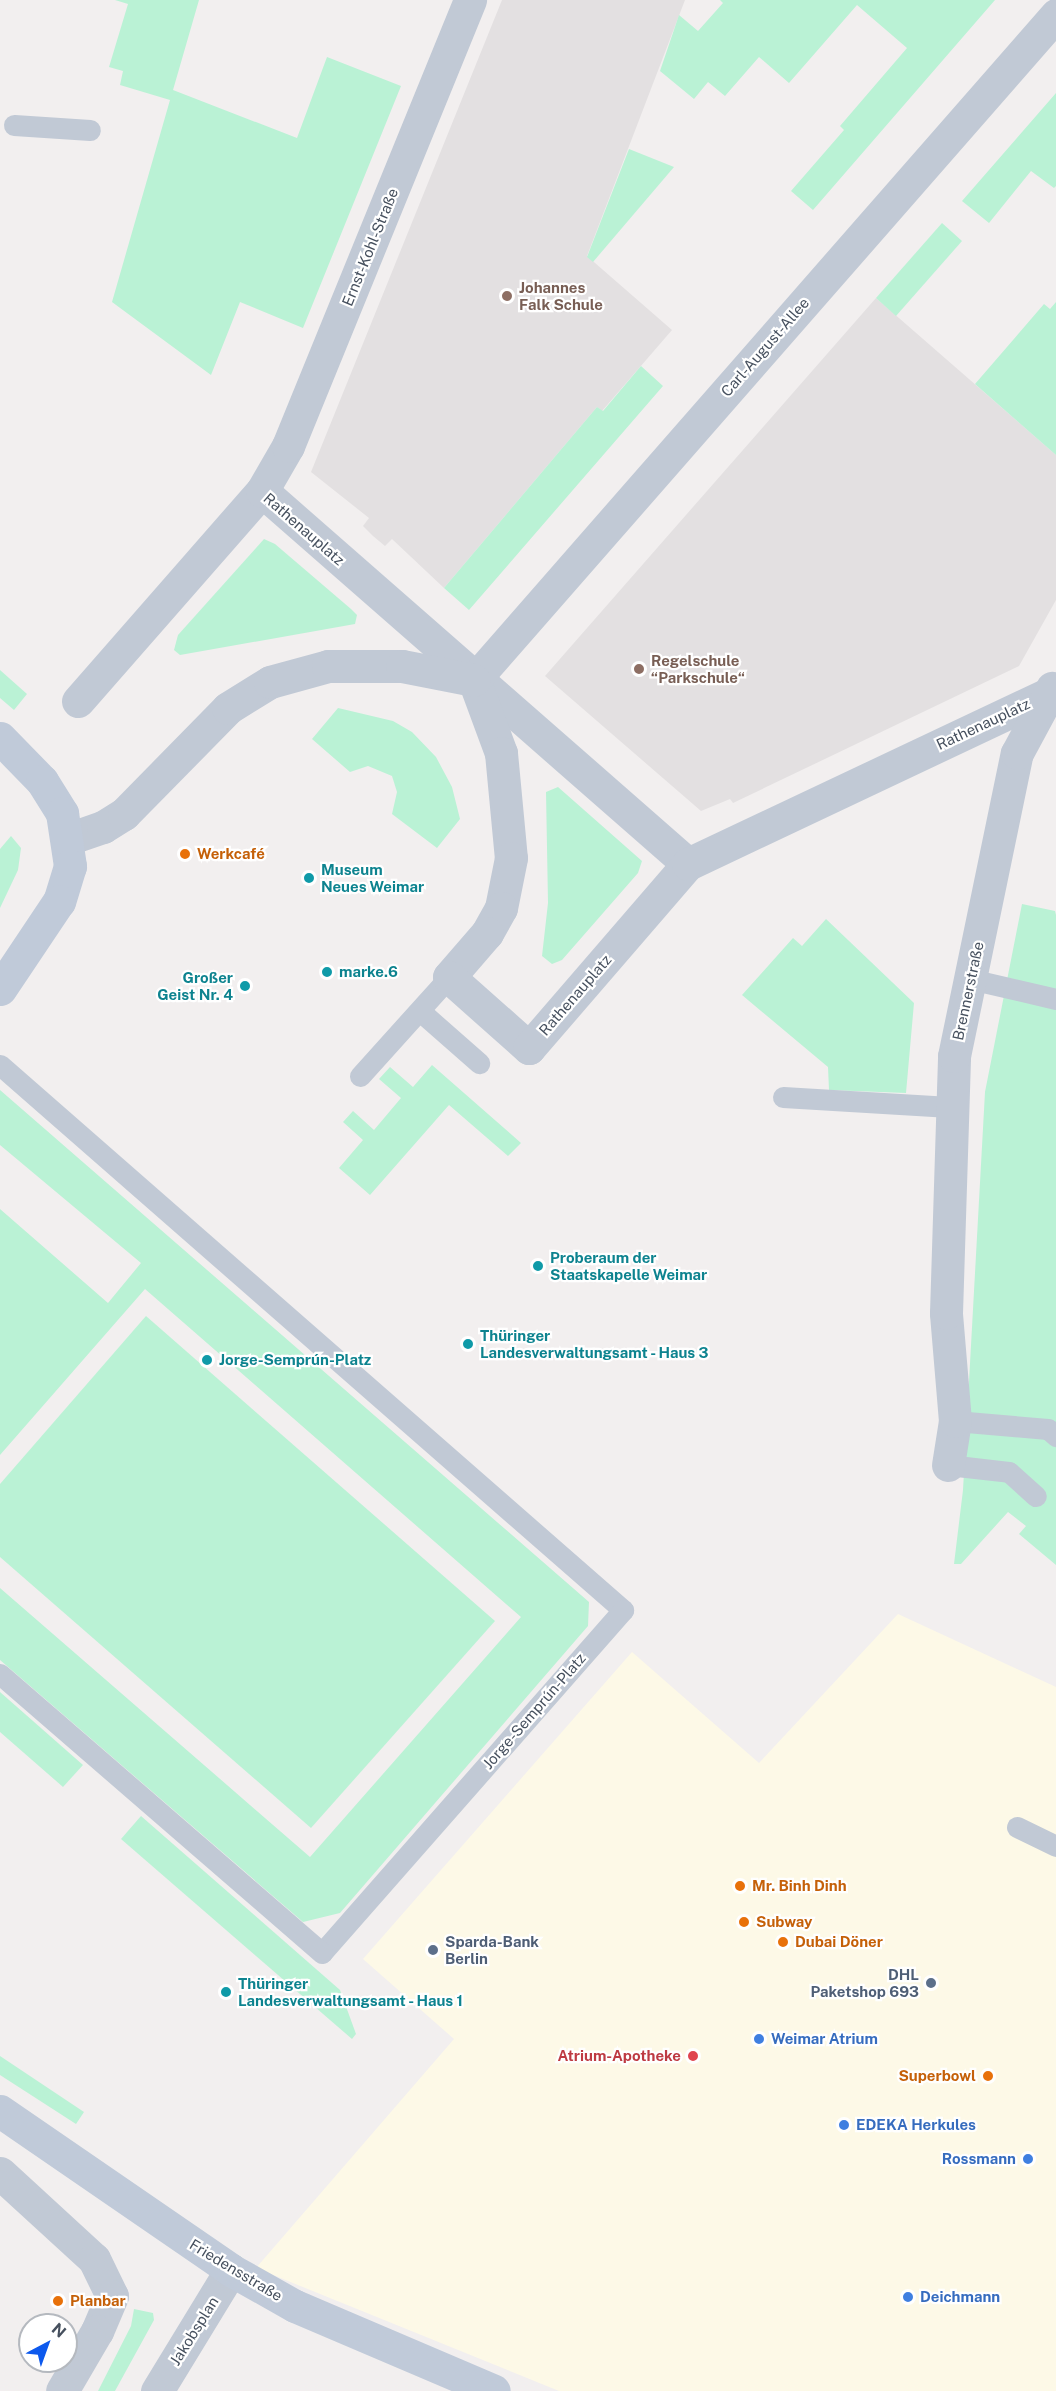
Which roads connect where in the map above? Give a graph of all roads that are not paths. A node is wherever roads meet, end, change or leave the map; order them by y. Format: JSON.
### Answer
{"nodes":[{"id":1,"x":470,"y":0,"type":"edge"},
{"id":2,"x":1056,"y":15,"type":"edge"},
{"id":3,"x":14,"y":125,"type":"dead end"},
{"id":4,"x":90,"y":130,"type":"dead end"},
{"id":5,"x":262,"y":490,"type":"junction"},
{"id":6,"x":474,"y":680,"type":"junction"},
{"id":7,"x":1054,"y":690,"type":"edge"},
{"id":8,"x":78,"y":701,"type":"dead end"},
{"id":9,"x":0,"y":738,"type":"edge"},
{"id":10,"x":68,"y":839,"type":"junction"},
{"id":11,"x":688,"y":864,"type":"junction"},
{"id":12,"x":449,"y":977,"type":"junction"},
{"id":13,"x":970,"y":979,"type":"junction"},
{"id":14,"x":0,"y":989,"type":"edge"},
{"id":15,"x":1056,"y":999,"type":"edge"},
{"id":16,"x":420,"y":1011,"type":"junction"},
{"id":17,"x":479,"y":1063,"type":"dead end"},
{"id":18,"x":0,"y":1065,"type":"edge"},
{"id":19,"x":360,"y":1076,"type":"dead end"},
{"id":20,"x":783,"y":1097,"type":"dead end"},
{"id":21,"x":950,"y":1107,"type":"junction"},
{"id":22,"x":955,"y":1421,"type":"junction"},
{"id":23,"x":1056,"y":1436,"type":"edge"},
{"id":24,"x":948,"y":1465,"type":"joint"},
{"id":25,"x":1036,"y":1496,"type":"dead end"},
{"id":26,"x":0,"y":1674,"type":"edge"},
{"id":27,"x":1017,"y":1827,"type":"dead end"},
{"id":28,"x":1056,"y":1846,"type":"edge"},
{"id":29,"x":0,"y":2111,"type":"edge"},
{"id":30,"x":0,"y":2173,"type":"edge"},
{"id":31,"x":231,"y":2270,"type":"junction"},
{"id":32,"x":62,"y":2391,"type":"edge"},
{"id":33,"x":157,"y":2391,"type":"edge"},
{"id":34,"x":494,"y":2391,"type":"edge"}],
"edges":[{"from":1,"to":5,"type":"street","name":"Ernst-Kohl-Straße"},
{"from":2,"to":6,"type":"street","name":"Carl-August-Allee"},
{"from":3,"to":4,"type":"lane"},
{"from":5,"to":6,"type":"street","name":"Rathenauplatz"},
{"from":5,"to":8,"type":"street","name":"Rathenauplatz"},
{"from":6,"to":10,"type":"street","name":"Rathenauplatz"},
{"from":6,"to":11,"type":"street","name":"Rathenauplatz"},
{"from":6,"to":12,"type":"street","name":"Rathenauplatz"},
{"from":7,"to":11,"type":"street","name":"Rathenauplatz"},
{"from":7,"to":13,"type":"street","name":"Brennerstraße"},
{"from":9,"to":10,"type":"street"},
{"from":10,"to":14,"type":"street"},
{"from":11,"to":12,"type":"street","name":"Rathenauplatz"},
{"from":12,"to":16,"type":"lane"},
{"from":13,"to":15,"type":"lane"},
{"from":13,"to":21,"type":"street","name":"Brennerstraße"},
{"from":16,"to":17,"type":"lane"},
{"from":16,"to":19,"type":"lane"},
{"from":18,"to":26,"type":"lane","name":"Jorge-Semprún-Platz"},
{"from":20,"to":21,"type":"lane"},
{"from":21,"to":22,"type":"street","name":"Brennerstraße"},
{"from":22,"to":23,"type":"lane"},
{"from":22,"to":24,"type":"street","name":"Brennerstraße"},
{"from":24,"to":25,"type":"lane"},
{"from":27,"to":28,"type":"lane"},
{"from":29,"to":31,"type":"street","name":"Friedensstraße"},
{"from":30,"to":32,"type":"street"},
{"from":31,"to":33,"type":"street","name":"Jakobsplan"},
{"from":31,"to":34,"type":"street","name":"Friedensstraße"}]}
